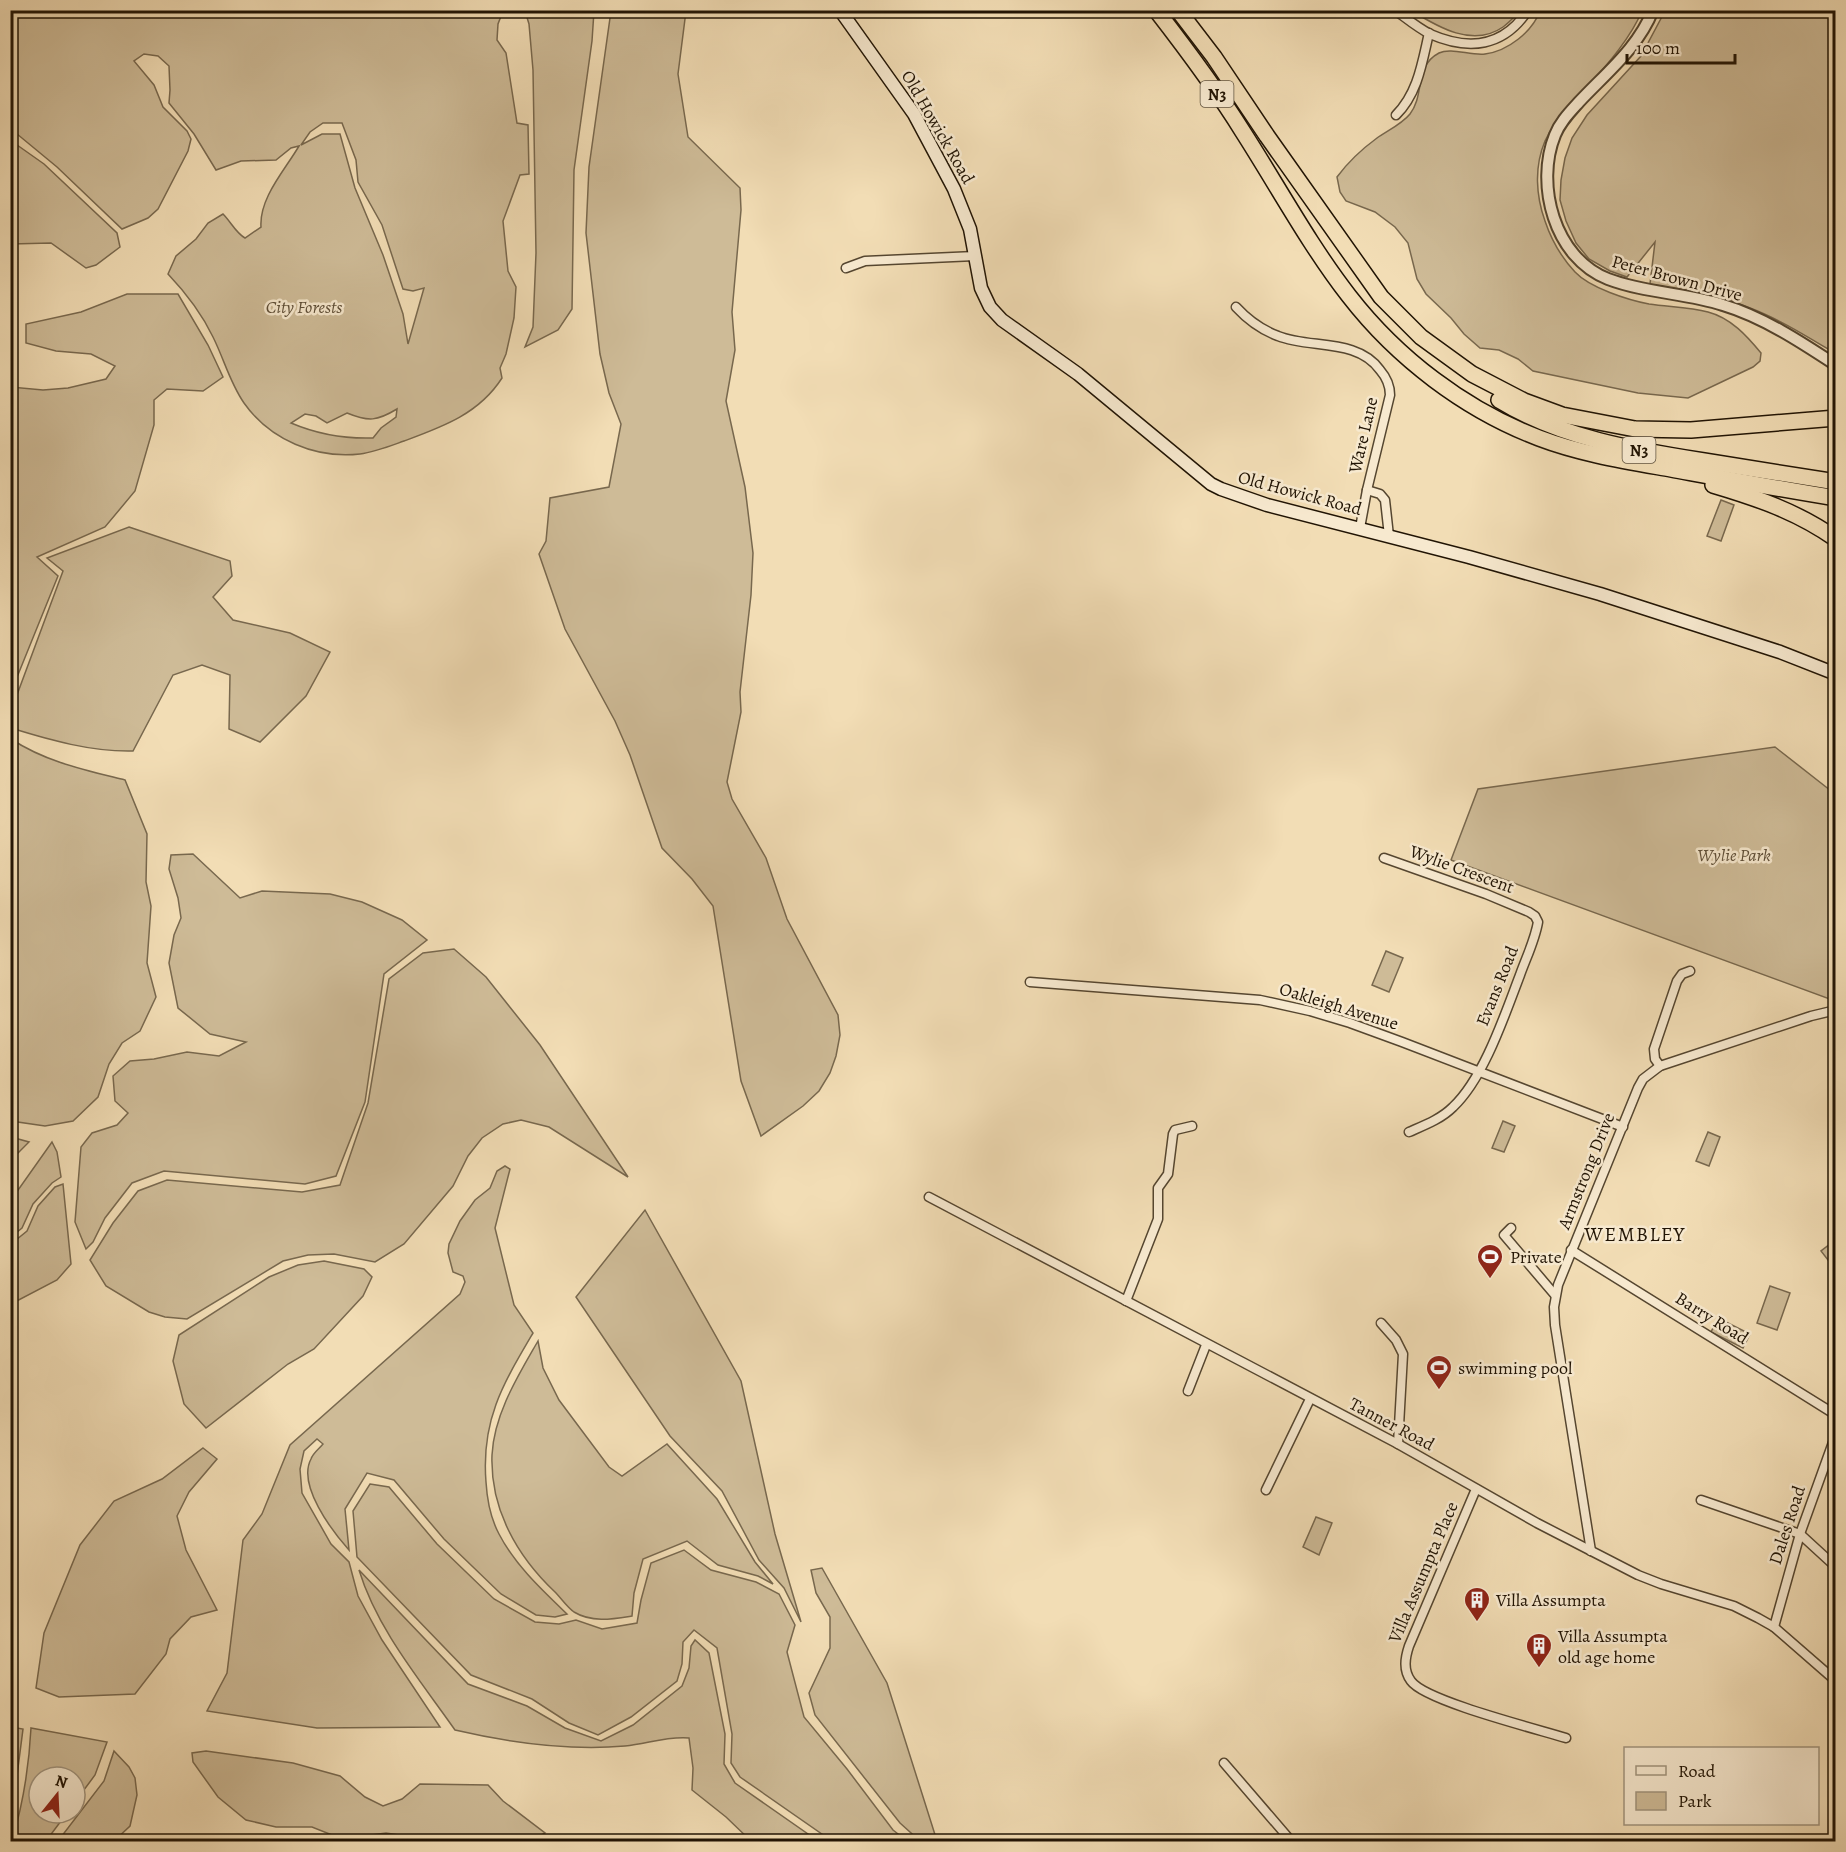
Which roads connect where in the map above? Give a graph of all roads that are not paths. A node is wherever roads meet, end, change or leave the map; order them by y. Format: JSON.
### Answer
{"nodes":[{"id":1,"x":840,"y":10,"type":"edge"},
{"id":2,"x":1156,"y":10,"type":"edge"},
{"id":3,"x":1178,"y":10,"type":"edge"},
{"id":4,"x":1395,"y":10,"type":"edge"},
{"id":5,"x":1528,"y":10,"type":"edge"},
{"id":6,"x":1653,"y":10,"type":"edge"},
{"id":7,"x":1429,"y":33,"type":"junction"},
{"id":8,"x":1396,"y":115,"type":"dead end"},
{"id":9,"x":975,"y":256,"type":"junction"},
{"id":10,"x":846,"y":268,"type":"dead end"},
{"id":11,"x":1236,"y":307,"type":"dead end"},
{"id":12,"x":1836,"y":365,"type":"edge"},
{"id":13,"x":1454,"y":367,"type":"junction"},
{"id":14,"x":1836,"y":418,"type":"edge"},
{"id":15,"x":1616,"y":459,"type":"junction"},
{"id":16,"x":1836,"y":482,"type":"edge"},
{"id":17,"x":1367,"y":490,"type":"junction"},
{"id":18,"x":1836,"y":498,"type":"edge"},
{"id":19,"x":1360,"y":528,"type":"junction"},
{"id":20,"x":1389,"y":536,"type":"junction"},
{"id":21,"x":1836,"y":539,"type":"edge"},
{"id":22,"x":1836,"y":674,"type":"edge"},
{"id":23,"x":1384,"y":858,"type":"dead end"},
{"id":24,"x":1529,"y":912,"type":"joint"},
{"id":25,"x":1690,"y":971,"type":"dead end"},
{"id":26,"x":1030,"y":982,"type":"dead end"},
{"id":27,"x":1836,"y":1010,"type":"edge"},
{"id":28,"x":1660,"y":1066,"type":"junction"},
{"id":29,"x":1478,"y":1072,"type":"junction"},
{"id":30,"x":1192,"y":1126,"type":"dead end"},
{"id":31,"x":1623,"y":1127,"type":"junction"},
{"id":32,"x":1409,"y":1132,"type":"dead end"},
{"id":33,"x":928,"y":1197,"type":"dead end"},
{"id":34,"x":1511,"y":1228,"type":"dead end"},
{"id":35,"x":1571,"y":1250,"type":"junction"},
{"id":36,"x":1555,"y":1295,"type":"junction"},
{"id":37,"x":1126,"y":1301,"type":"junction"},
{"id":38,"x":1380,"y":1323,"type":"dead end"},
{"id":39,"x":1206,"y":1345,"type":"junction"},
{"id":40,"x":1188,"y":1391,"type":"dead end"},
{"id":41,"x":1310,"y":1399,"type":"junction"},
{"id":42,"x":1836,"y":1415,"type":"edge"},
{"id":43,"x":1836,"y":1434,"type":"edge"},
{"id":44,"x":1398,"y":1444,"type":"junction"},
{"id":45,"x":1476,"y":1488,"type":"junction"},
{"id":46,"x":1266,"y":1490,"type":"dead end"},
{"id":47,"x":1701,"y":1500,"type":"dead end"},
{"id":48,"x":1800,"y":1534,"type":"junction"},
{"id":49,"x":1591,"y":1551,"type":"junction"},
{"id":50,"x":1836,"y":1567,"type":"edge"},
{"id":51,"x":1774,"y":1627,"type":"junction"},
{"id":52,"x":1836,"y":1681,"type":"edge"},
{"id":53,"x":1566,"y":1738,"type":"dead end"},
{"id":54,"x":1224,"y":1763,"type":"dead end"},
{"id":55,"x":1292,"y":1842,"type":"edge"}],
"edges":[{"from":1,"to":9,"type":"main road","name":"Old Howick Road"},
{"from":2,"to":15,"type":"highway","number":"N3"},
{"from":3,"to":13,"type":"highway","number":"N3"},
{"from":4,"to":7,"type":"street"},
{"from":5,"to":7,"type":"street"},
{"from":6,"to":12,"type":"street","name":"Peter Brown Drive"},
{"from":7,"to":8,"type":"street"},
{"from":9,"to":10,"type":"street"},
{"from":9,"to":19,"type":"main road","name":"Old Howick Road"},
{"from":11,"to":17,"type":"street","name":"Ware Lane"},
{"from":13,"to":14,"type":"highway"},
{"from":13,"to":16,"type":"highway","number":"N3"},
{"from":15,"to":18,"type":"highway","number":"N3"},
{"from":15,"to":21,"type":"highway"},
{"from":17,"to":19,"type":"street","name":"Ware Lane"},
{"from":17,"to":20,"type":"street"},
{"from":19,"to":20,"type":"main road","name":"Old Howick Road"},
{"from":20,"to":22,"type":"main road","name":"Old Howick Road"},
{"from":23,"to":24,"type":"street","name":"Wylie Crescent"},
{"from":24,"to":29,"type":"street","name":"Evans Road"},
{"from":25,"to":28,"type":"street"},
{"from":26,"to":29,"type":"street","name":"Oakleigh Avenue"},
{"from":27,"to":28,"type":"street","name":"Armstrong Drive"},
{"from":28,"to":31,"type":"street","name":"Armstrong Drive"},
{"from":29,"to":31,"type":"street","name":"Oakleigh Avenue"},
{"from":29,"to":32,"type":"street","name":"Evans Road"},
{"from":30,"to":37,"type":"street"},
{"from":31,"to":35,"type":"street","name":"Armstrong Drive"},
{"from":33,"to":37,"type":"street","name":"Tanner Road"},
{"from":34,"to":36,"type":"street"},
{"from":35,"to":36,"type":"street","name":"Armstrong Drive"},
{"from":35,"to":42,"type":"street","name":"Barry Road"},
{"from":36,"to":49,"type":"street","name":"Armstrong Drive"},
{"from":37,"to":39,"type":"street","name":"Tanner Road"},
{"from":38,"to":44,"type":"street"},
{"from":39,"to":40,"type":"street"},
{"from":39,"to":41,"type":"street","name":"Tanner Road"},
{"from":41,"to":44,"type":"street","name":"Tanner Road"},
{"from":41,"to":46,"type":"street"},
{"from":43,"to":48,"type":"street","name":"Dales Road"},
{"from":44,"to":45,"type":"street","name":"Tanner Road"},
{"from":45,"to":49,"type":"street","name":"Tanner Road"},
{"from":45,"to":53,"type":"street","name":"Villa Assumpta Place"},
{"from":47,"to":48,"type":"street"},
{"from":48,"to":50,"type":"street"},
{"from":48,"to":51,"type":"street","name":"Dales Road"},
{"from":49,"to":51,"type":"street","name":"Tanner Road"},
{"from":51,"to":52,"type":"street","name":"Tanner Road"},
{"from":54,"to":55,"type":"street"}]}
